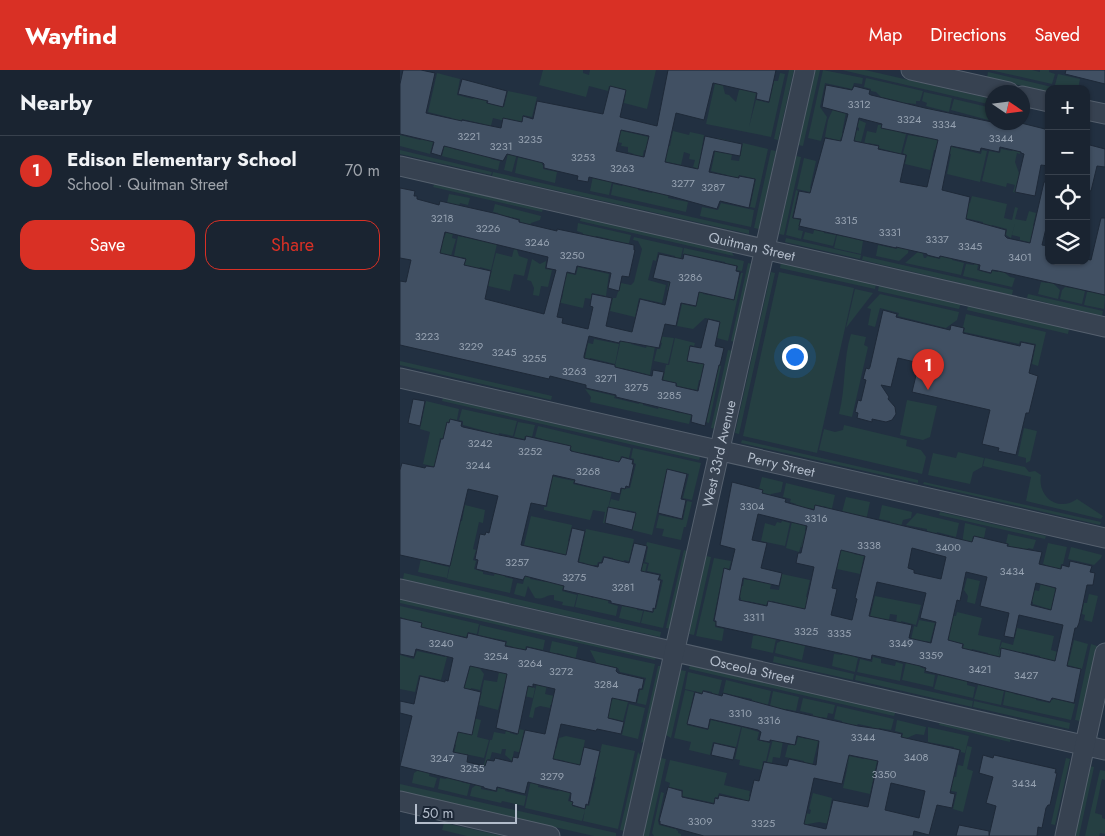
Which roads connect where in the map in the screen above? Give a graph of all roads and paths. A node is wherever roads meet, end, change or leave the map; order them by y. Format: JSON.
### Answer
{"nodes":[{"id":1,"x":805,"y":70,"type":"edge"},
{"id":2,"x":911,"y":70,"type":"edge"},
{"id":3,"x":985,"y":87,"type":"edge"},
{"id":4,"x":1030,"y":98,"type":"edge"},
{"id":5,"x":1045,"y":101,"type":"edge"},
{"id":6,"x":1090,"y":111,"type":"edge"},
{"id":7,"x":1105,"y":114,"type":"edge"},
{"id":8,"x":400,"y":166,"type":"edge"},
{"id":9,"x":765,"y":249,"type":"junction"},
{"id":10,"x":1105,"y":327,"type":"edge"},
{"id":11,"x":400,"y":378,"type":"edge"},
{"id":12,"x":719,"y":450,"type":"junction"},
{"id":13,"x":1105,"y":538,"type":"edge"},
{"id":14,"x":400,"y":589,"type":"edge"},
{"id":15,"x":674,"y":652,"type":"junction"},
{"id":16,"x":1105,"y":653,"type":"edge"},
{"id":17,"x":1085,"y":745,"type":"junction"},
{"id":18,"x":1105,"y":750,"type":"edge"},
{"id":19,"x":400,"y":801,"type":"edge"},
{"id":20,"x":550,"y":836,"type":"edge"},
{"id":21,"x":633,"y":836,"type":"edge"},
{"id":22,"x":1065,"y":836,"type":"edge"}],
"edges":[{"from":1,"to":9,"type":"street","name":"West 33rd Avenue"},
{"from":2,"to":3,"type":"street"},
{"from":4,"to":5,"type":"street"},
{"from":6,"to":7,"type":"street"},
{"from":8,"to":9,"type":"street","name":"Quitman Street"},
{"from":9,"to":10,"type":"street","name":"Quitman Street"},
{"from":9,"to":12,"type":"street","name":"West 33rd Avenue"},
{"from":11,"to":12,"type":"street","name":"Perry Street"},
{"from":12,"to":13,"type":"street","name":"Perry Street"},
{"from":12,"to":15,"type":"street","name":"West 33rd Avenue"},
{"from":14,"to":15,"type":"street","name":"Osceola Street"},
{"from":15,"to":17,"type":"street","name":"Osceola Street"},
{"from":15,"to":21,"type":"street","name":"West 33rd Avenue"},
{"from":16,"to":17,"type":"street"},
{"from":17,"to":18,"type":"street","name":"Osceola Street"},
{"from":17,"to":22,"type":"street"},
{"from":19,"to":20,"type":"street"}]}
